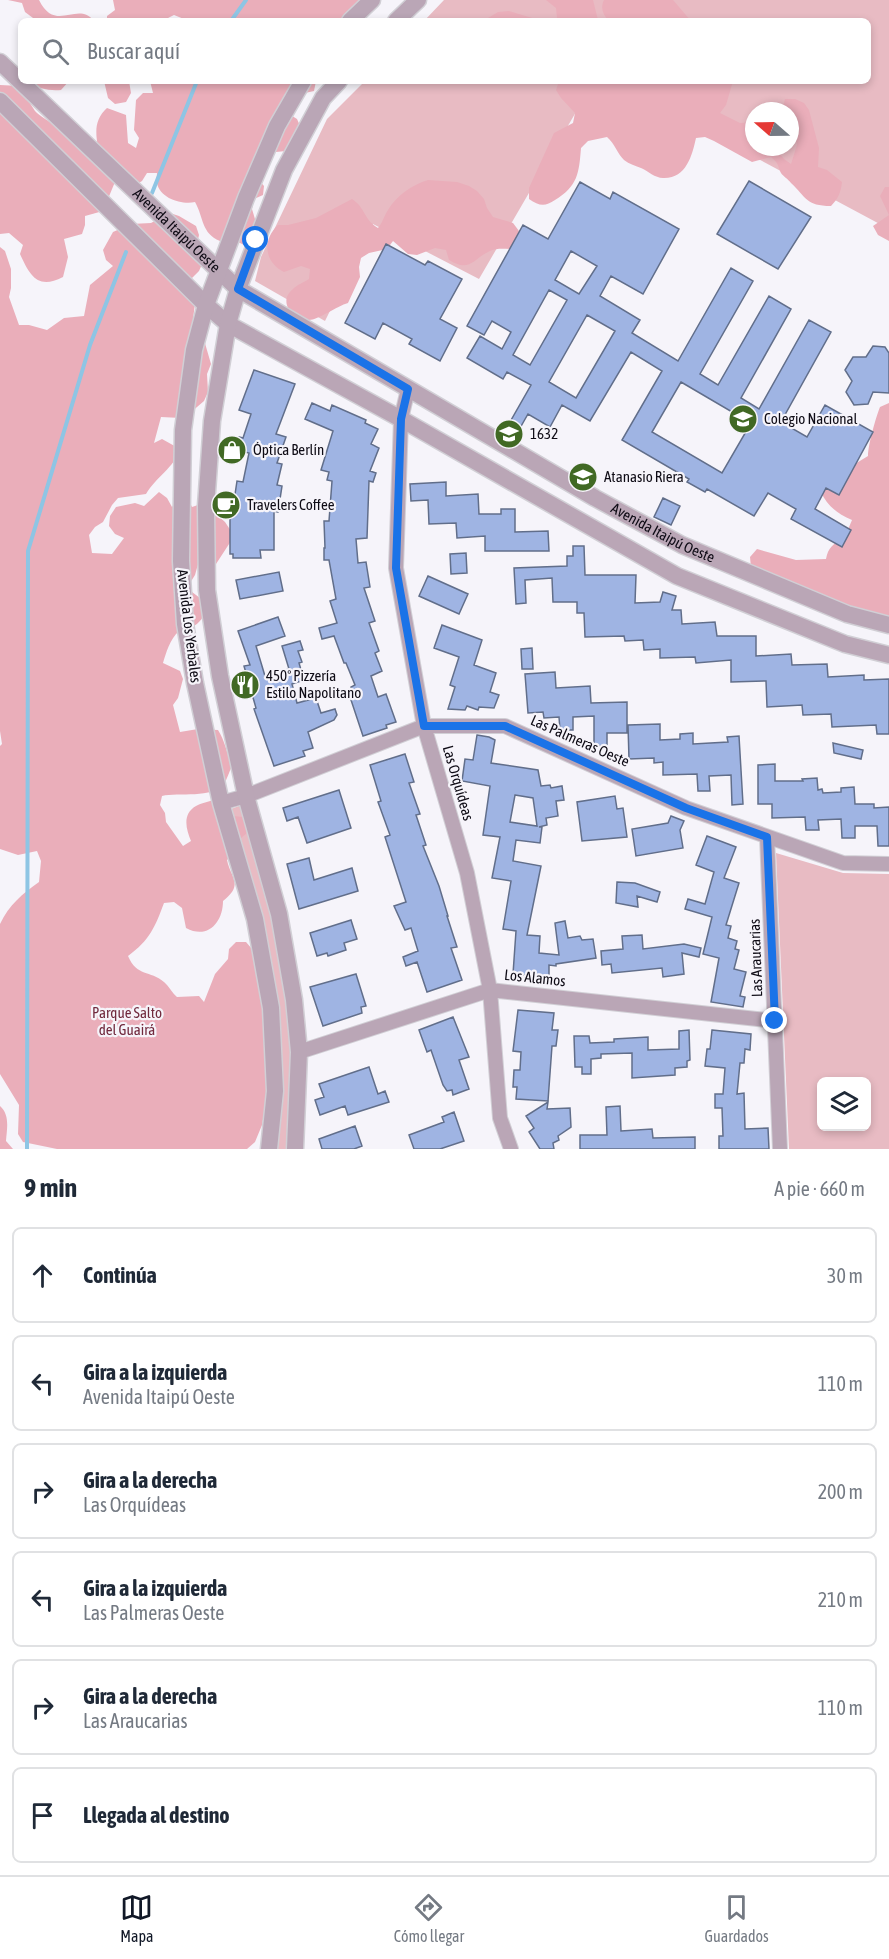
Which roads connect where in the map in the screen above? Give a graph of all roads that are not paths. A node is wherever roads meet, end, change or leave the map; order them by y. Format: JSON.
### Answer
{"nodes":[{"id":1,"x":372,"y":0,"type":"edge"},
{"id":2,"x":418,"y":0,"type":"edge"},
{"id":3,"x":353,"y":18,"type":"edge"},
{"id":4,"x":399,"y":18,"type":"edge"},
{"id":5,"x":0,"y":62,"type":"edge"},
{"id":6,"x":18,"y":79,"type":"edge"},
{"id":7,"x":23,"y":84,"type":"edge"},
{"id":8,"x":301,"y":84,"type":"edge"},
{"id":9,"x":336,"y":84,"type":"edge"},
{"id":10,"x":0,"y":101,"type":"edge"},
{"id":11,"x":218,"y":271,"type":"junction"},
{"id":12,"x":238,"y":289,"type":"junction"},
{"id":13,"x":206,"y":305,"type":"junction"},
{"id":14,"x":228,"y":324,"type":"junction"},
{"id":15,"x":408,"y":389,"type":"junction"},
{"id":16,"x":401,"y":419,"type":"junction"},
{"id":17,"x":889,"y":625,"type":"edge"},
{"id":18,"x":889,"y":655,"type":"edge"},
{"id":19,"x":424,"y":726,"type":"junction"},
{"id":20,"x":246,"y":796,"type":"junction"},
{"id":21,"x":221,"y":803,"type":"junction"},
{"id":22,"x":767,"y":837,"type":"junction"},
{"id":23,"x":889,"y":864,"type":"edge"},
{"id":24,"x":490,"y":990,"type":"junction"},
{"id":25,"x":775,"y":1021,"type":"junction"},
{"id":26,"x":299,"y":1052,"type":"junction"},
{"id":27,"x":269,"y":1149,"type":"edge"},
{"id":28,"x":295,"y":1149,"type":"edge"},
{"id":29,"x":511,"y":1149,"type":"edge"},
{"id":30,"x":780,"y":1149,"type":"edge"}],
"edges":[{"from":1,"to":3,"type":"street"},
{"from":2,"to":4,"type":"street"},
{"from":5,"to":6,"type":"street","name":"Avenida Itaipú Oeste"},
{"from":7,"to":11,"type":"street","name":"Avenida Itaipú Oeste"},
{"from":8,"to":11,"type":"street","name":"Avenida Los Yerbales"},
{"from":9,"to":12,"type":"street"},
{"from":10,"to":13,"type":"street","name":"Avenida Itaipú Oeste"},
{"from":11,"to":12,"type":"street","name":"Avenida Itaipú Oeste"},
{"from":11,"to":13,"type":"street","name":"Avenida Los Yerbales"},
{"from":12,"to":14,"type":"street"},
{"from":12,"to":15,"type":"street","name":"Avenida Itaipú Oeste"},
{"from":13,"to":14,"type":"street","name":"Avenida Itaipú Oeste"},
{"from":13,"to":21,"type":"street","name":"Avenida Los Yerbales"},
{"from":14,"to":16,"type":"street","name":"Avenida Itaipú Oeste"},
{"from":14,"to":20,"type":"street"},
{"from":15,"to":16,"type":"street","name":"Las Orquídeas"},
{"from":15,"to":17,"type":"street","name":"Avenida Itaipú Oeste"},
{"from":16,"to":18,"type":"street","name":"Avenida Itaipú Oeste"},
{"from":16,"to":19,"type":"street","name":"Las Orquídeas"},
{"from":19,"to":20,"type":"street","name":"Las Palmeras Oeste"},
{"from":19,"to":22,"type":"street","name":"Las Palmeras Oeste"},
{"from":19,"to":24,"type":"street","name":"Las Orquídeas"},
{"from":20,"to":21,"type":"street","name":"Las Palmeras Oeste"},
{"from":20,"to":26,"type":"street"},
{"from":21,"to":27,"type":"street","name":"Avenida Los Yerbales"},
{"from":22,"to":23,"type":"street","name":"Las Palmeras Oeste"},
{"from":22,"to":25,"type":"street","name":"Las Araucarias"},
{"from":24,"to":25,"type":"street","name":"Los Alamos"},
{"from":24,"to":26,"type":"street","name":"Los Alamos"},
{"from":24,"to":29,"type":"street","name":"Las Orquídeas"},
{"from":25,"to":30,"type":"street","name":"Las Araucarias"},
{"from":26,"to":28,"type":"street"}]}
